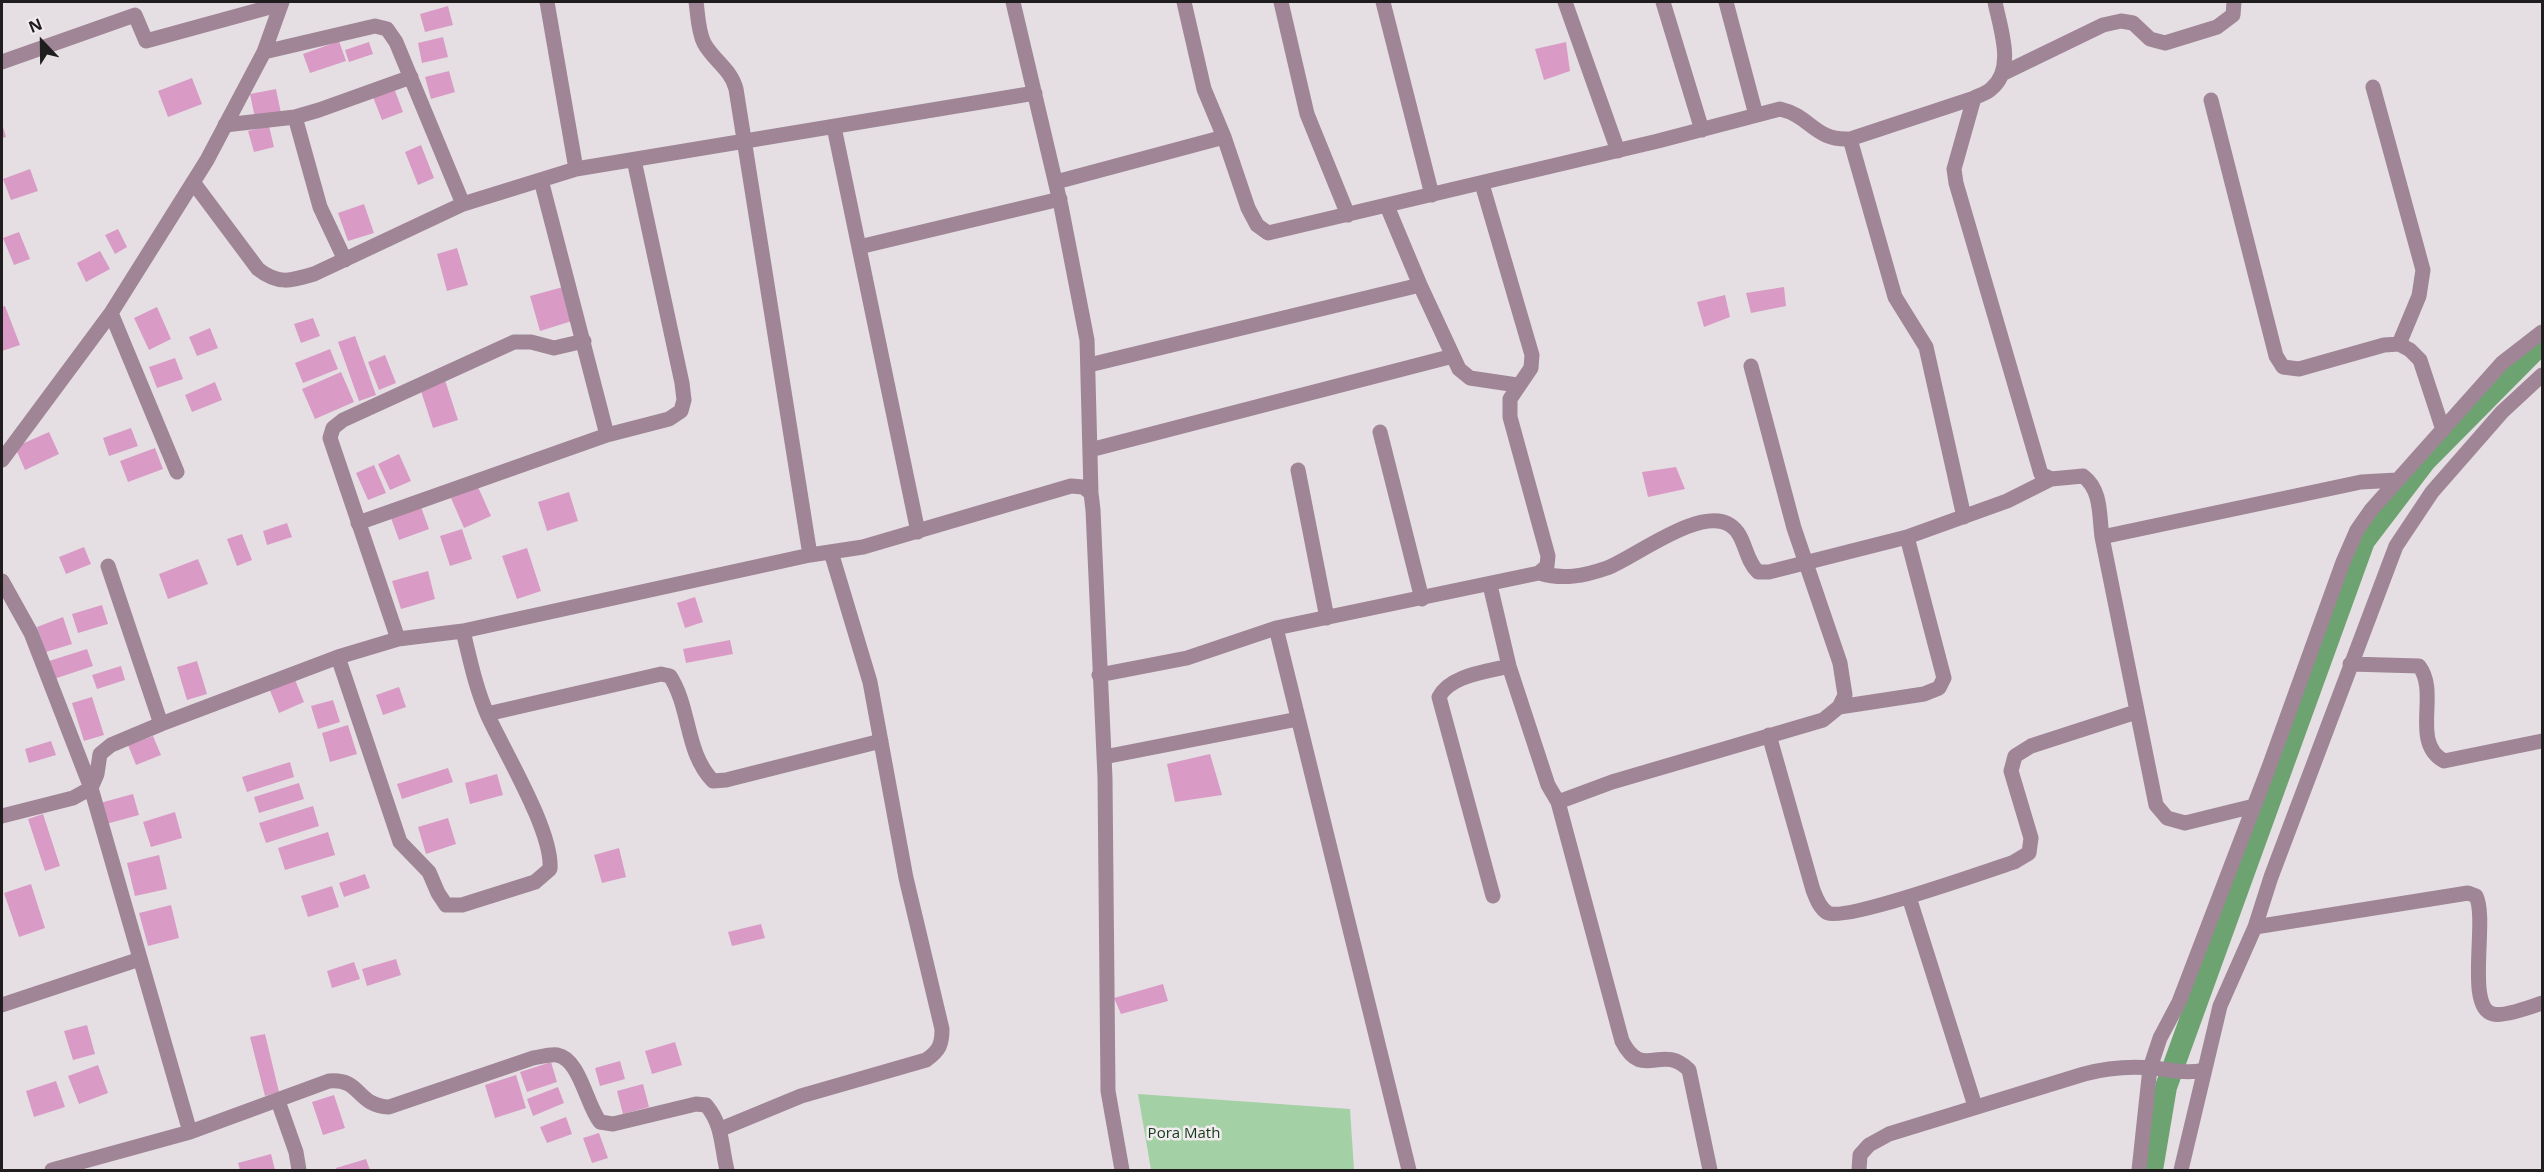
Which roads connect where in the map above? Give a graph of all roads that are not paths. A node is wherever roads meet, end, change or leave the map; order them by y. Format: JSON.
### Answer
{"nodes":[{"id":1,"x":547,"y":2,"type":"edge"},
{"id":2,"x":696,"y":2,"type":"edge"},
{"id":3,"x":1013,"y":2,"type":"edge"},
{"id":4,"x":1184,"y":2,"type":"edge"},
{"id":5,"x":1281,"y":2,"type":"edge"},
{"id":6,"x":1383,"y":2,"type":"edge"},
{"id":7,"x":1565,"y":2,"type":"edge"},
{"id":8,"x":1663,"y":2,"type":"edge"},
{"id":9,"x":1726,"y":2,"type":"edge"},
{"id":10,"x":1995,"y":2,"type":"edge"},
{"id":11,"x":2234,"y":2,"type":"edge"},
{"id":12,"x":281,"y":3,"type":"edge"},
{"id":13,"x":264,"y":51,"type":"junction"},
{"id":14,"x":2,"y":62,"type":"edge"},
{"id":15,"x":2004,"y":73,"type":"junction"},
{"id":16,"x":411,"y":77,"type":"junction"},
{"id":17,"x":2373,"y":87,"type":"dead end"},
{"id":18,"x":1035,"y":93,"type":"junction"},
{"id":19,"x":1974,"y":98,"type":"junction"},
{"id":20,"x":2211,"y":100,"type":"dead end"},
{"id":21,"x":1756,"y":116,"type":"junction"},
{"id":22,"x":295,"y":117,"type":"junction"},
{"id":23,"x":225,"y":125,"type":"junction"},
{"id":24,"x":834,"y":127,"type":"junction"},
{"id":25,"x":1702,"y":130,"type":"junction"},
{"id":26,"x":1224,"y":136,"type":"junction"},
{"id":27,"x":1850,"y":139,"type":"junction"},
{"id":28,"x":744,"y":142,"type":"junction"},
{"id":29,"x":1618,"y":151,"type":"junction"},
{"id":30,"x":634,"y":160,"type":"junction"},
{"id":31,"x":576,"y":169,"type":"junction"},
{"id":32,"x":541,"y":180,"type":"junction"},
{"id":33,"x":193,"y":182,"type":"junction"},
{"id":34,"x":1056,"y":182,"type":"junction"},
{"id":35,"x":1482,"y":184,"type":"junction"},
{"id":36,"x":1432,"y":195,"type":"junction"},
{"id":37,"x":1060,"y":199,"type":"junction"},
{"id":38,"x":464,"y":204,"type":"junction"},
{"id":39,"x":1387,"y":206,"type":"junction"},
{"id":40,"x":1348,"y":215,"type":"junction"},
{"id":41,"x":859,"y":247,"type":"junction"},
{"id":42,"x":345,"y":260,"type":"junction"},
{"id":43,"x":1420,"y":285,"type":"junction"},
{"id":44,"x":111,"y":313,"type":"junction"},
{"id":45,"x":2542,"y":332,"type":"edge"},
{"id":46,"x":584,"y":341,"type":"junction"},
{"id":47,"x":2399,"y":344,"type":"junction"},
{"id":48,"x":1453,"y":356,"type":"junction"},
{"id":49,"x":1089,"y":365,"type":"junction"},
{"id":50,"x":1751,"y":366,"type":"dead end"},
{"id":51,"x":2542,"y":375,"type":"edge"},
{"id":52,"x":1517,"y":385,"type":"junction"},
{"id":53,"x":2443,"y":430,"type":"junction"},
{"id":54,"x":1380,"y":432,"type":"dead end"},
{"id":55,"x":607,"y":435,"type":"junction"},
{"id":56,"x":1090,"y":450,"type":"junction"},
{"id":57,"x":2,"y":460,"type":"edge"},
{"id":58,"x":1298,"y":470,"type":"dead end"},
{"id":59,"x":177,"y":472,"type":"dead end"},
{"id":60,"x":2051,"y":478,"type":"junction"},
{"id":61,"x":2397,"y":480,"type":"junction"},
{"id":62,"x":1091,"y":493,"type":"junction"},
{"id":63,"x":1964,"y":517,"type":"junction"},
{"id":64,"x":358,"y":524,"type":"junction"},
{"id":65,"x":918,"y":532,"type":"junction"},
{"id":66,"x":1907,"y":537,"type":"junction"},
{"id":67,"x":2102,"y":537,"type":"junction"},
{"id":68,"x":831,"y":552,"type":"junction"},
{"id":69,"x":810,"y":555,"type":"junction"},
{"id":70,"x":1804,"y":562,"type":"junction"},
{"id":71,"x":108,"y":566,"type":"dead end"},
{"id":72,"x":1539,"y":573,"type":"junction"},
{"id":73,"x":2,"y":581,"type":"edge"},
{"id":74,"x":1490,"y":585,"type":"junction"},
{"id":75,"x":1422,"y":599,"type":"junction"},
{"id":76,"x":1327,"y":618,"type":"junction"},
{"id":77,"x":1276,"y":628,"type":"junction"},
{"id":78,"x":463,"y":631,"type":"junction"},
{"id":79,"x":398,"y":639,"type":"junction"},
{"id":80,"x":338,"y":657,"type":"junction"},
{"id":81,"x":2350,"y":664,"type":"junction"},
{"id":82,"x":1509,"y":666,"type":"junction"},
{"id":83,"x":1100,"y":675,"type":"junction"},
{"id":84,"x":1839,"y":707,"type":"junction"},
{"id":85,"x":2136,"y":712,"type":"junction"},
{"id":86,"x":487,"y":714,"type":"junction"},
{"id":87,"x":1298,"y":719,"type":"junction"},
{"id":88,"x":161,"y":724,"type":"junction"},
{"id":89,"x":1769,"y":735,"type":"junction"},
{"id":90,"x":881,"y":741,"type":"junction"},
{"id":91,"x":2542,"y":741,"type":"edge"},
{"id":92,"x":1104,"y":757,"type":"junction"},
{"id":93,"x":91,"y":788,"type":"junction"},
{"id":94,"x":1558,"y":802,"type":"junction"},
{"id":95,"x":2254,"y":806,"type":"junction"},
{"id":96,"x":2,"y":816,"type":"edge"},
{"id":97,"x":1494,"y":896,"type":"dead end"},
{"id":98,"x":1909,"y":897,"type":"junction"},
{"id":99,"x":2255,"y":927,"type":"junction"},
{"id":100,"x":140,"y":959,"type":"junction"},
{"id":101,"x":2542,"y":1003,"type":"edge"},
{"id":102,"x":2,"y":1005,"type":"edge"},
{"id":103,"x":2157,"y":1069,"type":"junction"},
{"id":104,"x":2204,"y":1071,"type":"junction"},
{"id":105,"x":278,"y":1101,"type":"junction"},
{"id":106,"x":1975,"y":1106,"type":"junction"},
{"id":107,"x":721,"y":1129,"type":"junction"},
{"id":108,"x":190,"y":1131,"type":"junction"},
{"id":109,"x":52,"y":1170,"type":"edge"},
{"id":110,"x":299,"y":1170,"type":"edge"},
{"id":111,"x":727,"y":1170,"type":"edge"},
{"id":112,"x":1122,"y":1170,"type":"edge"},
{"id":113,"x":1409,"y":1170,"type":"edge"},
{"id":114,"x":1710,"y":1170,"type":"edge"},
{"id":115,"x":1859,"y":1170,"type":"edge"},
{"id":116,"x":2139,"y":1170,"type":"edge"},
{"id":117,"x":2181,"y":1170,"type":"edge"}],
"edges":[{"from":1,"to":31,"type":"street"},
{"from":2,"to":28,"type":"street"},
{"from":3,"to":18,"type":"street"},
{"from":4,"to":26,"type":"street"},
{"from":5,"to":40,"type":"street"},
{"from":6,"to":36,"type":"street"},
{"from":7,"to":29,"type":"street"},
{"from":8,"to":25,"type":"street"},
{"from":9,"to":21,"type":"street"},
{"from":10,"to":15,"type":"street"},
{"from":11,"to":15,"type":"street"},
{"from":12,"to":13,"type":"street"},
{"from":12,"to":14,"type":"street"},
{"from":13,"to":16,"type":"street"},
{"from":13,"to":23,"type":"street"},
{"from":15,"to":19,"type":"street"},
{"from":16,"to":22,"type":"street"},
{"from":16,"to":38,"type":"street"},
{"from":17,"to":47,"type":"street"},
{"from":18,"to":24,"type":"street"},
{"from":18,"to":34,"type":"street"},
{"from":19,"to":27,"type":"street"},
{"from":19,"to":60,"type":"street"},
{"from":20,"to":47,"type":"street"},
{"from":21,"to":25,"type":"street"},
{"from":21,"to":27,"type":"street"},
{"from":22,"to":23,"type":"street"},
{"from":22,"to":42,"type":"street"},
{"from":23,"to":33,"type":"street"},
{"from":24,"to":28,"type":"street"},
{"from":24,"to":41,"type":"street"},
{"from":25,"to":29,"type":"street"},
{"from":26,"to":34,"type":"street"},
{"from":26,"to":40,"type":"street"},
{"from":27,"to":63,"type":"street"},
{"from":28,"to":30,"type":"street"},
{"from":28,"to":69,"type":"street"},
{"from":29,"to":35,"type":"street"},
{"from":30,"to":31,"type":"street"},
{"from":30,"to":55,"type":"street"},
{"from":31,"to":32,"type":"street"},
{"from":32,"to":38,"type":"street"},
{"from":32,"to":46,"type":"street"},
{"from":33,"to":42,"type":"street"},
{"from":33,"to":44,"type":"street"},
{"from":34,"to":37,"type":"street"},
{"from":35,"to":36,"type":"street"},
{"from":35,"to":52,"type":"street"},
{"from":36,"to":39,"type":"street"},
{"from":37,"to":41,"type":"street"},
{"from":37,"to":49,"type":"street"},
{"from":38,"to":42,"type":"street"},
{"from":39,"to":40,"type":"street"},
{"from":39,"to":43,"type":"street"},
{"from":41,"to":65,"type":"street"},
{"from":43,"to":48,"type":"street"},
{"from":43,"to":49,"type":"street"},
{"from":44,"to":57,"type":"street"},
{"from":44,"to":59,"type":"street"},
{"from":45,"to":53,"type":"street"},
{"from":46,"to":55,"type":"street"},
{"from":46,"to":64,"type":"street"},
{"from":47,"to":53,"type":"street"},
{"from":48,"to":52,"type":"street"},
{"from":48,"to":56,"type":"street"},
{"from":49,"to":56,"type":"street"},
{"from":50,"to":70,"type":"street"},
{"from":51,"to":81,"type":"street"},
{"from":52,"to":72,"type":"street"},
{"from":53,"to":61,"type":"street"},
{"from":54,"to":75,"type":"street"},
{"from":55,"to":64,"type":"street"},
{"from":56,"to":62,"type":"street"},
{"from":58,"to":76,"type":"street"},
{"from":60,"to":63,"type":"street"},
{"from":60,"to":67,"type":"street"},
{"from":61,"to":67,"type":"street"},
{"from":61,"to":95,"type":"street"},
{"from":62,"to":65,"type":"street"},
{"from":62,"to":83,"type":"street"},
{"from":63,"to":66,"type":"street"},
{"from":64,"to":79,"type":"street"},
{"from":65,"to":68,"type":"street"},
{"from":66,"to":70,"type":"street"},
{"from":66,"to":84,"type":"street"},
{"from":67,"to":85,"type":"street"},
{"from":68,"to":69,"type":"street"},
{"from":68,"to":90,"type":"street"},
{"from":69,"to":78,"type":"street"},
{"from":70,"to":72,"type":"street"},
{"from":70,"to":84,"type":"street"},
{"from":71,"to":88,"type":"street"},
{"from":72,"to":74,"type":"street"},
{"from":73,"to":93,"type":"street"},
{"from":74,"to":75,"type":"street"},
{"from":74,"to":82,"type":"street"},
{"from":75,"to":76,"type":"street"},
{"from":76,"to":77,"type":"street"},
{"from":77,"to":83,"type":"street"},
{"from":77,"to":87,"type":"street"},
{"from":78,"to":79,"type":"street"},
{"from":78,"to":86,"type":"street"},
{"from":79,"to":80,"type":"street"},
{"from":80,"to":86,"type":"street"},
{"from":80,"to":88,"type":"street"},
{"from":81,"to":91,"type":"street"},
{"from":81,"to":99,"type":"street"},
{"from":82,"to":94,"type":"street"},
{"from":82,"to":97,"type":"street"},
{"from":83,"to":92,"type":"street"},
{"from":84,"to":89,"type":"street"},
{"from":85,"to":95,"type":"street"},
{"from":85,"to":98,"type":"street"},
{"from":86,"to":90,"type":"street"},
{"from":87,"to":92,"type":"street"},
{"from":87,"to":113,"type":"street"},
{"from":88,"to":93,"type":"street"},
{"from":89,"to":94,"type":"street"},
{"from":89,"to":98,"type":"street"},
{"from":90,"to":107,"type":"street"},
{"from":92,"to":112,"type":"street"},
{"from":93,"to":96,"type":"street"},
{"from":93,"to":100,"type":"street"},
{"from":94,"to":114,"type":"street"},
{"from":95,"to":103,"type":"street"},
{"from":98,"to":106,"type":"street"},
{"from":99,"to":101,"type":"street"},
{"from":99,"to":104,"type":"street"},
{"from":100,"to":102,"type":"street"},
{"from":100,"to":108,"type":"street"},
{"from":103,"to":104,"type":"street"},
{"from":103,"to":106,"type":"street"},
{"from":103,"to":116,"type":"street"},
{"from":104,"to":117,"type":"street"},
{"from":105,"to":107,"type":"street"},
{"from":105,"to":108,"type":"street"},
{"from":105,"to":110,"type":"street"},
{"from":106,"to":115,"type":"street"},
{"from":107,"to":111,"type":"street"},
{"from":108,"to":109,"type":"street"}]}
